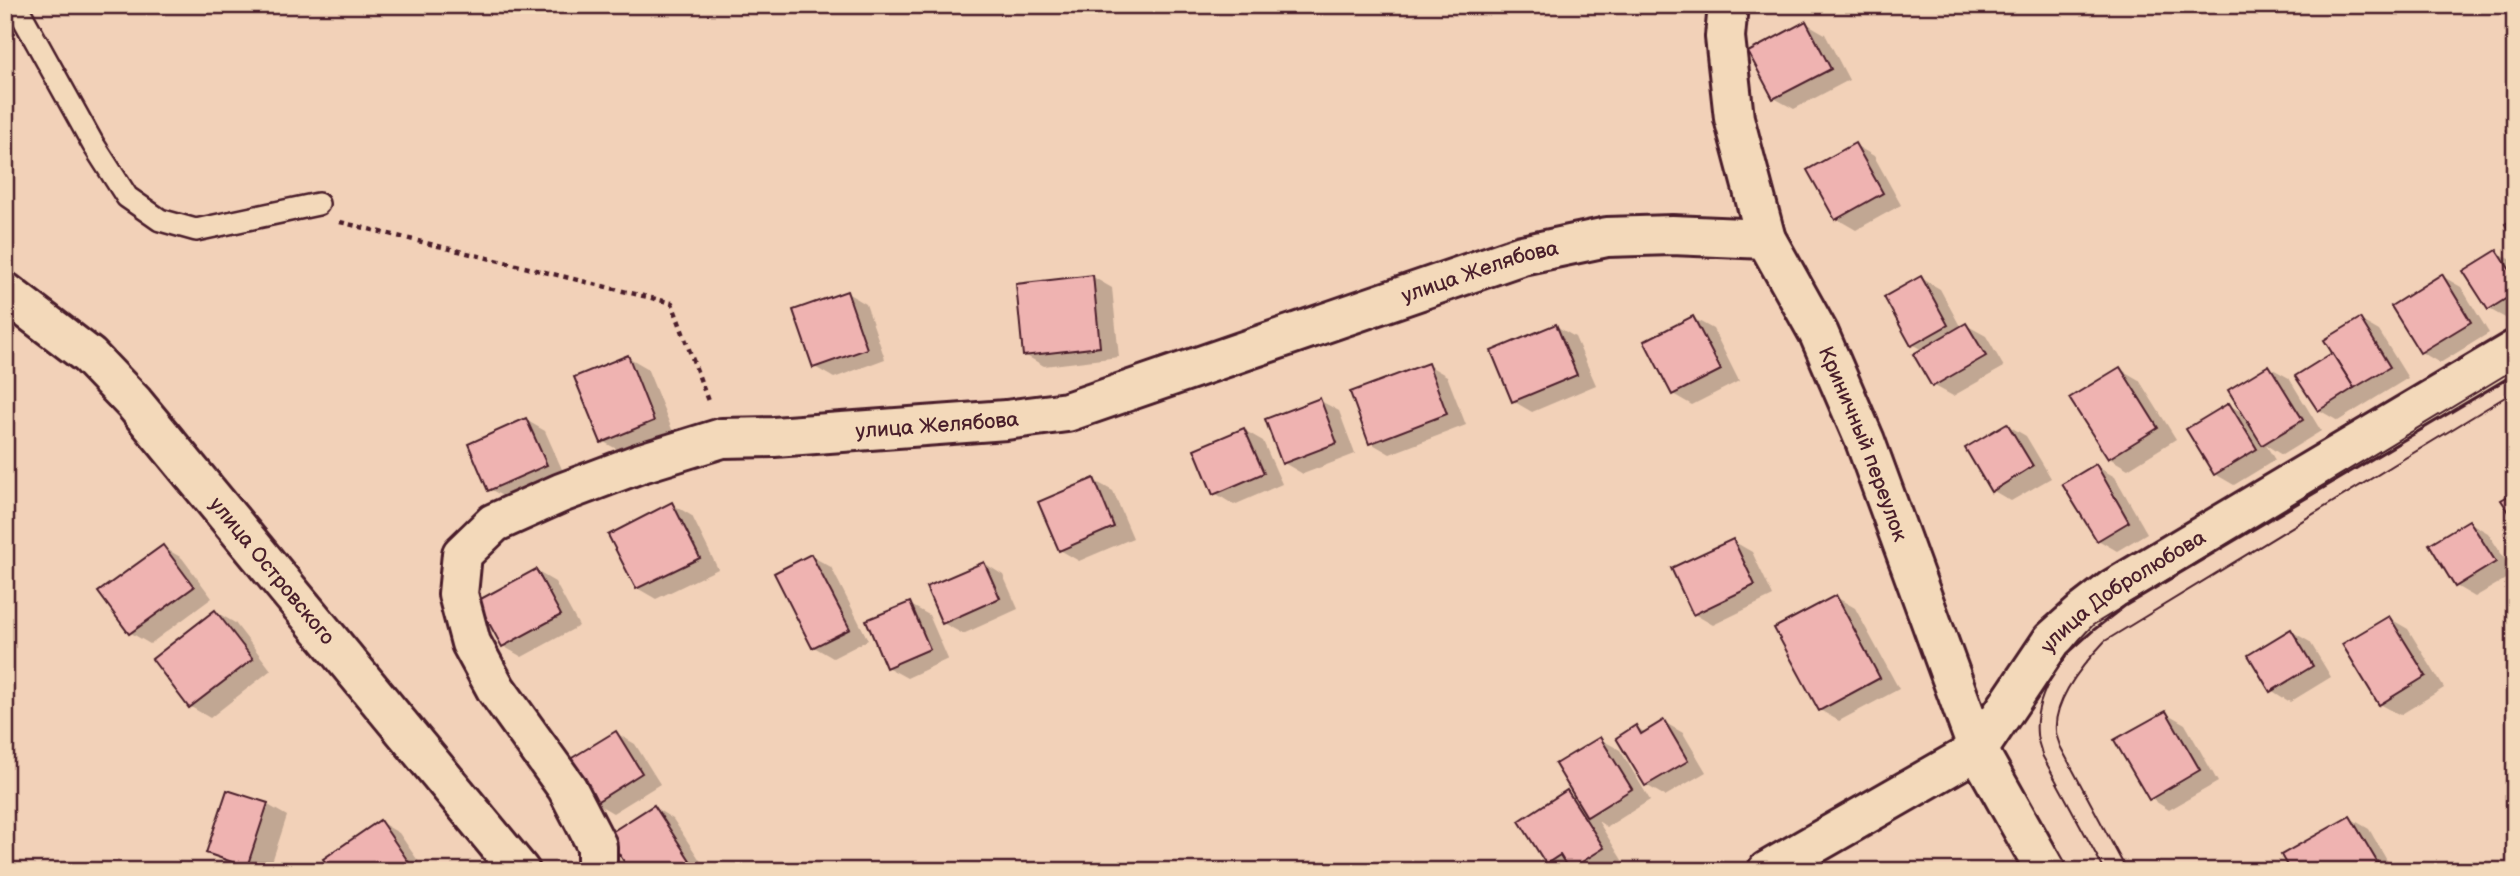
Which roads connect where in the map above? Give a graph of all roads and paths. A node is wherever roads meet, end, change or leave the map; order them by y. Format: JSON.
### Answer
{"nodes":[{"id":1,"x":16,"y":5,"type":"edge"},
{"id":2,"x":1728,"y":5,"type":"edge"},
{"id":3,"x":318,"y":204,"type":"dead end"},
{"id":4,"x":288,"y":211,"type":"junction"},
{"id":5,"x":1766,"y":239,"type":"junction"},
{"id":6,"x":5,"y":292,"type":"edge"},
{"id":7,"x":2515,"y":350,"type":"edge"},
{"id":8,"x":722,"y":438,"type":"junction"},
{"id":9,"x":1978,"y":750,"type":"junction"},
{"id":10,"x":520,"y":871,"type":"edge"},
{"id":11,"x":597,"y":871,"type":"edge"},
{"id":12,"x":1767,"y":871,"type":"edge"},
{"id":13,"x":2046,"y":871,"type":"edge"}],
"edges":[{"from":1,"to":4,"type":"lane"},
{"from":2,"to":5,"type":"street","name":"Криничный переулок"},
{"from":3,"to":4,"type":"lane"},
{"from":4,"to":8,"type":"path"},
{"from":5,"to":8,"type":"street","name":"улица Желябова"},
{"from":5,"to":9,"type":"street","name":"Криничный переулок"},
{"from":6,"to":10,"type":"street","name":"улица Островского"},
{"from":7,"to":9,"type":"street","name":"улица Добролюбова"},
{"from":8,"to":11,"type":"street","name":"улица Желябова"},
{"from":9,"to":12,"type":"street","name":"улица Добролюбова"},
{"from":9,"to":13,"type":"street","name":"Криничный переулок"}]}
